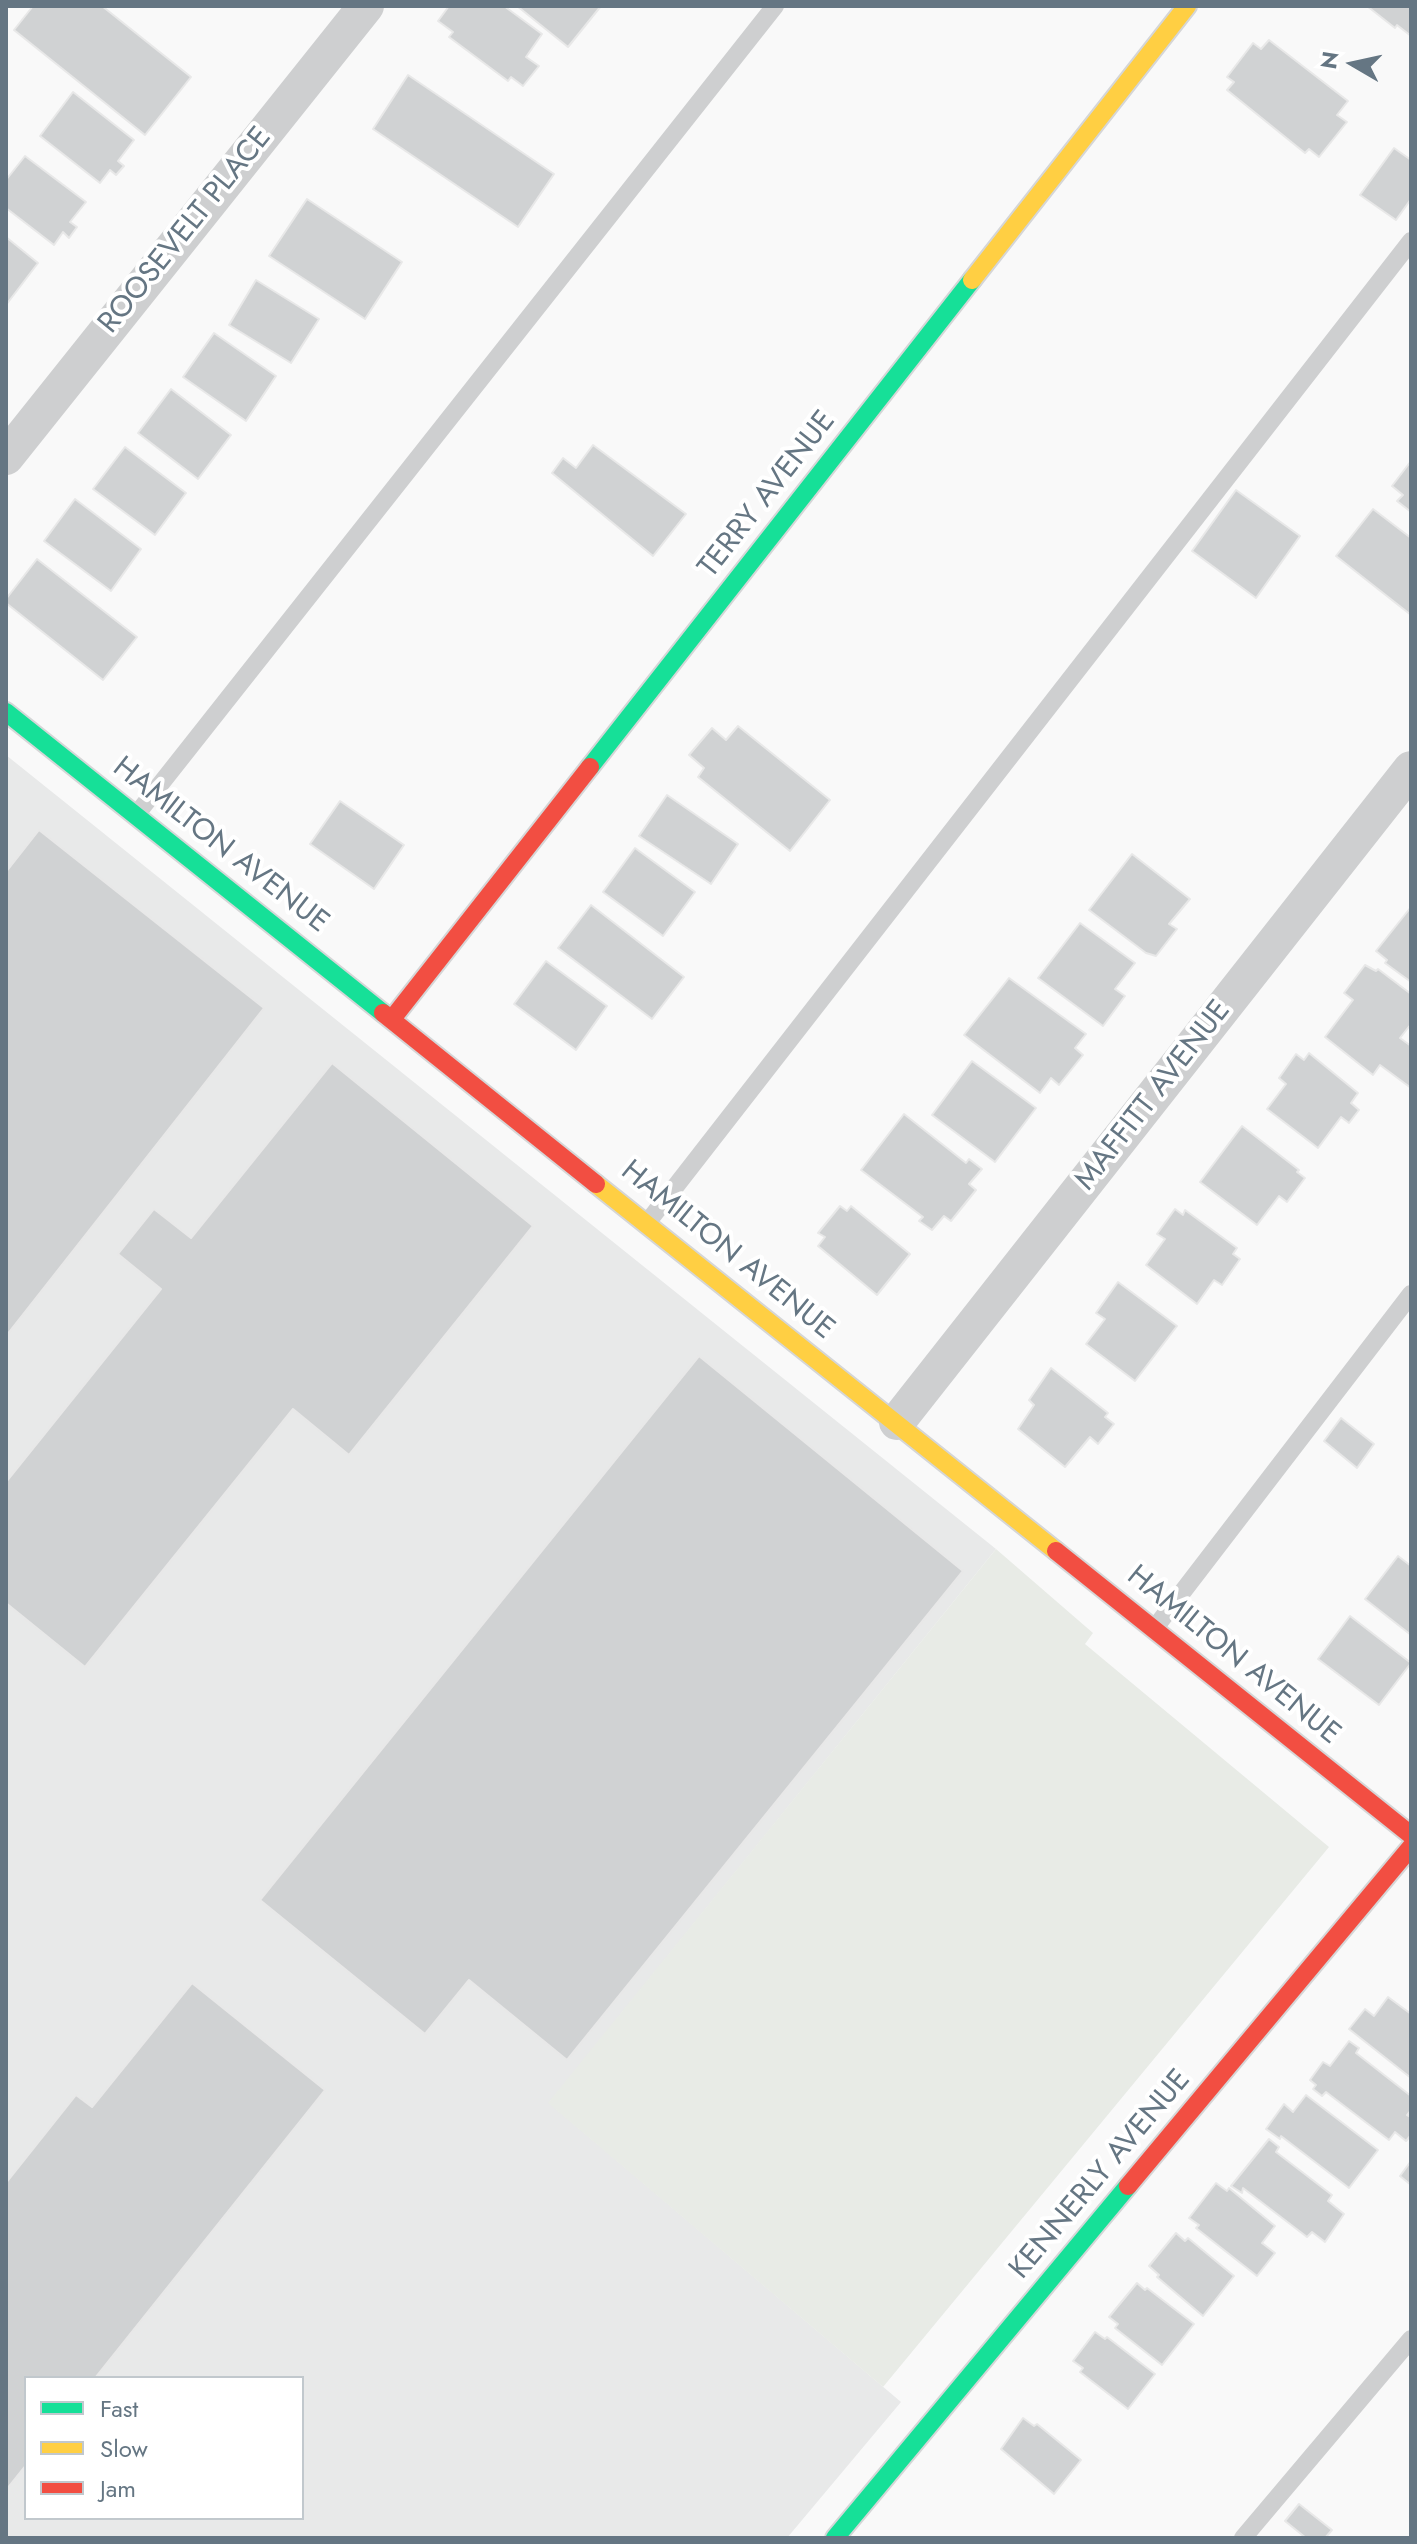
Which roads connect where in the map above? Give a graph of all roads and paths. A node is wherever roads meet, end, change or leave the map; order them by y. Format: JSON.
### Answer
{"nodes":[{"id":1,"x":366,"y":6,"type":"edge"},
{"id":2,"x":775,"y":6,"type":"edge"},
{"id":3,"x":1187,"y":6,"type":"edge"},
{"id":4,"x":1411,"y":241,"type":"edge"},
{"id":5,"x":6,"y":457,"type":"edge"},
{"id":6,"x":9,"y":720,"type":"edge"},
{"id":7,"x":1411,"y":769,"type":"edge"},
{"id":8,"x":136,"y":815,"type":"junction"},
{"id":9,"x":392,"y":1019,"type":"junction"},
{"id":10,"x":647,"y":1223,"type":"junction"},
{"id":11,"x":1411,"y":1294,"type":"edge"},
{"id":12,"x":897,"y":1422,"type":"junction"},
{"id":13,"x":1154,"y":1629,"type":"junction"},
{"id":14,"x":1411,"y":1835,"type":"edge"},
{"id":15,"x":1411,"y":1847,"type":"edge"},
{"id":16,"x":1411,"y":2339,"type":"edge"},
{"id":17,"x":835,"y":2538,"type":"edge"},
{"id":18,"x":1243,"y":2538,"type":"edge"}],
"edges":[{"from":1,"to":5,"type":"street","name":"ROOSEVELT PLACE"},
{"from":2,"to":8,"type":"lane"},
{"from":3,"to":9,"type":"street","name":"TERRY AVENUE"},
{"from":4,"to":10,"type":"lane"},
{"from":6,"to":8,"type":"street","name":"HAMILTON AVENUE"},
{"from":7,"to":12,"type":"street","name":"MAFFITT AVENUE"},
{"from":8,"to":9,"type":"street","name":"HAMILTON AVENUE"},
{"from":9,"to":10,"type":"street","name":"HAMILTON AVENUE"},
{"from":10,"to":12,"type":"street","name":"HAMILTON AVENUE"},
{"from":11,"to":13,"type":"lane"},
{"from":12,"to":13,"type":"street","name":"HAMILTON AVENUE"},
{"from":13,"to":14,"type":"street","name":"HAMILTON AVENUE"},
{"from":15,"to":17,"type":"street","name":"KENNERLY AVENUE"},
{"from":16,"to":18,"type":"lane"}]}
